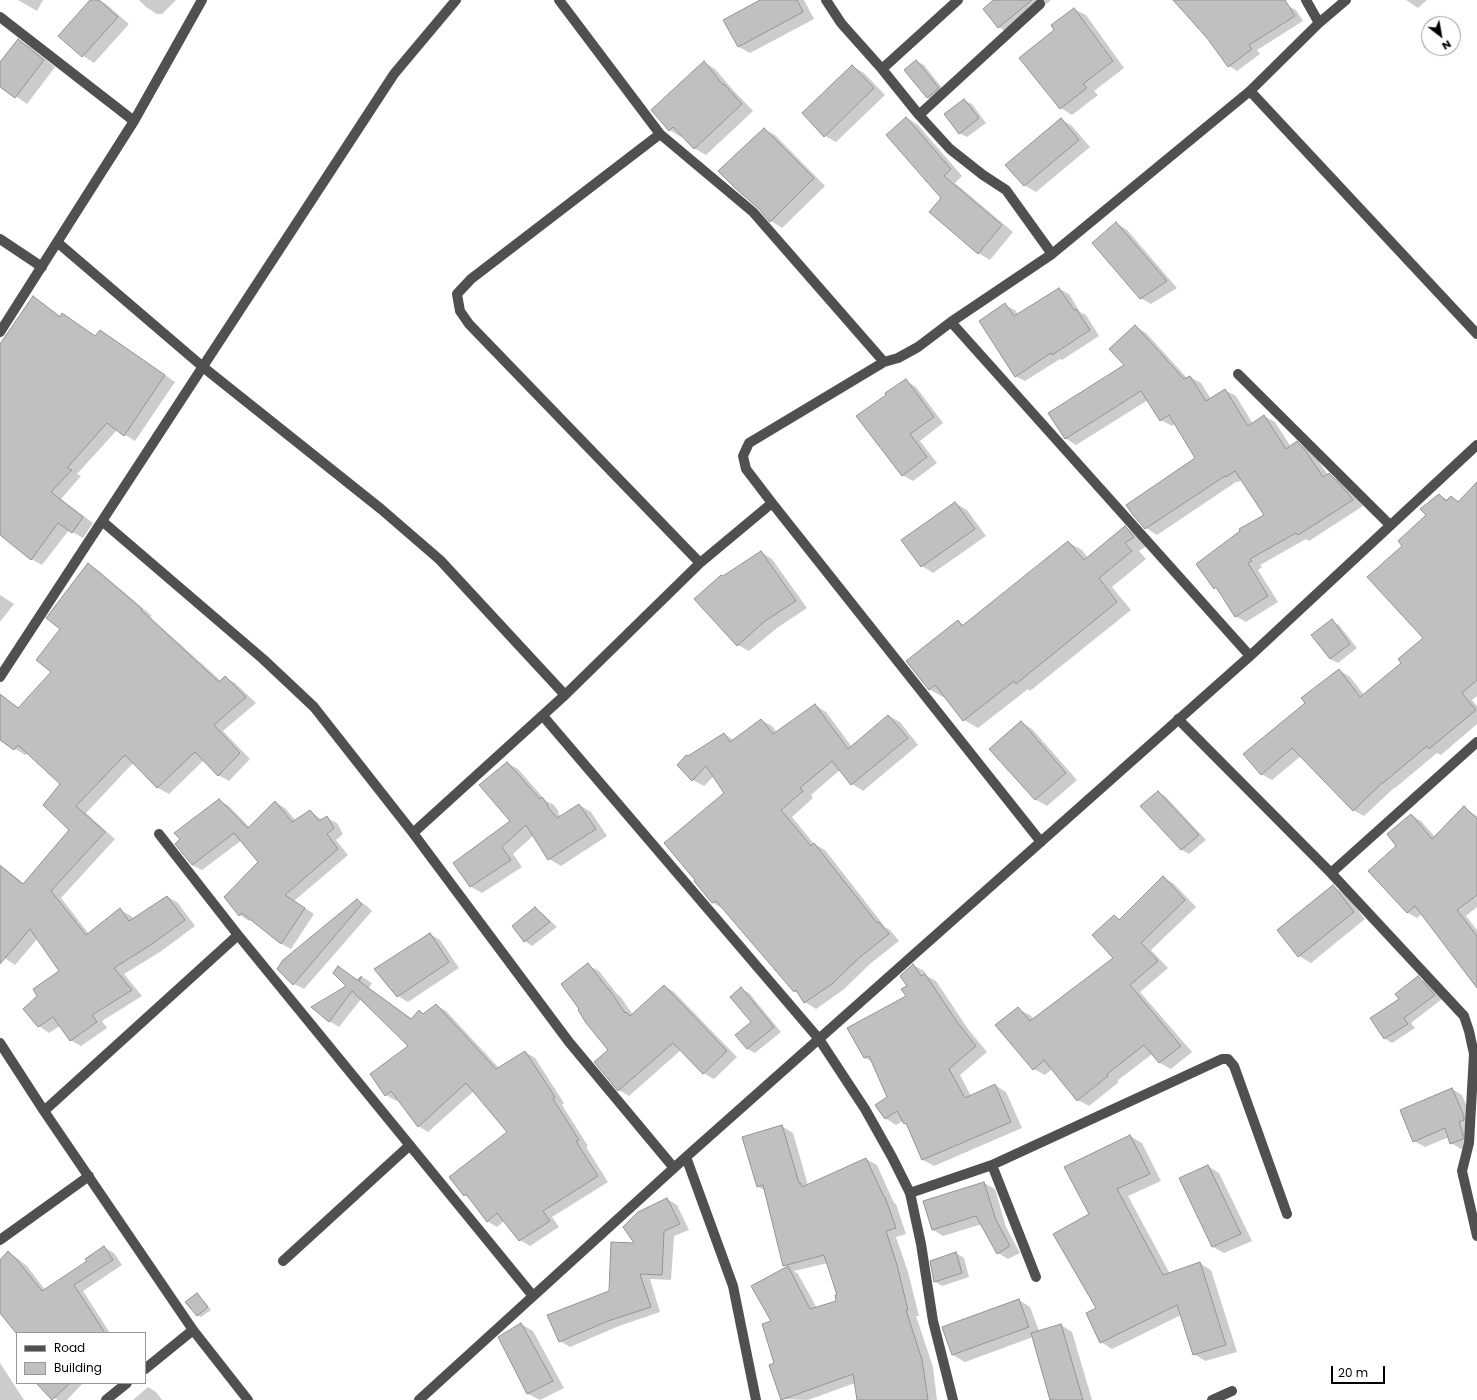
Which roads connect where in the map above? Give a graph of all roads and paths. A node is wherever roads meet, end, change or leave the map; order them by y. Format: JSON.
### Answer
{"nodes":[{"id":1,"x":202,"y":0,"type":"edge"},
{"id":2,"x":456,"y":0,"type":"edge"},
{"id":3,"x":558,"y":0,"type":"edge"},
{"id":4,"x":826,"y":0,"type":"edge"},
{"id":5,"x":958,"y":0,"type":"edge"},
{"id":6,"x":1306,"y":0,"type":"edge"},
{"id":7,"x":1346,"y":0,"type":"edge"},
{"id":8,"x":1040,"y":4,"type":"dead end"},
{"id":9,"x":0,"y":17,"type":"edge"},
{"id":10,"x":1319,"y":23,"type":"junction"},
{"id":11,"x":882,"y":69,"type":"junction"},
{"id":12,"x":1250,"y":91,"type":"junction"},
{"id":13,"x":919,"y":115,"type":"junction"},
{"id":14,"x":134,"y":121,"type":"junction"},
{"id":15,"x":660,"y":134,"type":"junction"},
{"id":16,"x":0,"y":240,"type":"edge"},
{"id":17,"x":57,"y":242,"type":"junction"},
{"id":18,"x":1052,"y":254,"type":"junction"},
{"id":19,"x":42,"y":267,"type":"junction"},
{"id":20,"x":951,"y":322,"type":"junction"},
{"id":21,"x":0,"y":332,"type":"edge"},
{"id":22,"x":1477,"y":334,"type":"edge"},
{"id":23,"x":884,"y":362,"type":"junction"},
{"id":24,"x":203,"y":367,"type":"junction"},
{"id":25,"x":1238,"y":374,"type":"dead end"},
{"id":26,"x":1477,"y":445,"type":"edge"},
{"id":27,"x":772,"y":503,"type":"junction"},
{"id":28,"x":102,"y":521,"type":"junction"},
{"id":29,"x":1390,"y":526,"type":"junction"},
{"id":30,"x":700,"y":563,"type":"junction"},
{"id":31,"x":1250,"y":656,"type":"junction"},
{"id":32,"x":0,"y":676,"type":"edge"},
{"id":33,"x":565,"y":695,"type":"junction"},
{"id":34,"x":543,"y":716,"type":"junction"},
{"id":35,"x":1178,"y":719,"type":"junction"},
{"id":36,"x":1477,"y":742,"type":"edge"},
{"id":37,"x":413,"y":833,"type":"junction"},
{"id":38,"x":159,"y":834,"type":"dead end"},
{"id":39,"x":1041,"y":842,"type":"junction"},
{"id":40,"x":1331,"y":872,"type":"junction"},
{"id":41,"x":238,"y":935,"type":"junction"},
{"id":42,"x":819,"y":1039,"type":"junction"},
{"id":43,"x":0,"y":1043,"type":"edge"},
{"id":44,"x":44,"y":1111,"type":"junction"},
{"id":45,"x":410,"y":1145,"type":"junction"},
{"id":46,"x":686,"y":1157,"type":"junction"},
{"id":47,"x":992,"y":1165,"type":"junction"},
{"id":48,"x":674,"y":1168,"type":"junction"},
{"id":49,"x":89,"y":1176,"type":"junction"},
{"id":50,"x":910,"y":1193,"type":"junction"},
{"id":51,"x":1473,"y":1195,"type":"edge"},
{"id":52,"x":1287,"y":1214,"type":"dead end"},
{"id":53,"x":1477,"y":1236,"type":"edge"},
{"id":54,"x":0,"y":1240,"type":"edge"},
{"id":55,"x":283,"y":1261,"type":"dead end"},
{"id":56,"x":1036,"y":1277,"type":"dead end"},
{"id":57,"x":533,"y":1296,"type":"junction"},
{"id":58,"x":193,"y":1330,"type":"junction"},
{"id":59,"x":146,"y":1368,"type":"edge"},
{"id":60,"x":126,"y":1384,"type":"edge"},
{"id":61,"x":1232,"y":1392,"type":"dead end"},
{"id":62,"x":106,"y":1400,"type":"edge"},
{"id":63,"x":248,"y":1400,"type":"edge"},
{"id":64,"x":419,"y":1400,"type":"edge"},
{"id":65,"x":756,"y":1400,"type":"edge"},
{"id":66,"x":953,"y":1400,"type":"edge"},
{"id":67,"x":1212,"y":1400,"type":"edge"}],
"edges":[{"from":1,"to":14,"type":"street"},
{"from":2,"to":24,"type":"street"},
{"from":3,"to":15,"type":"street"},
{"from":4,"to":11,"type":"street"},
{"from":5,"to":11,"type":"street"},
{"from":6,"to":10,"type":"street"},
{"from":7,"to":10,"type":"street"},
{"from":8,"to":13,"type":"street"},
{"from":9,"to":14,"type":"street"},
{"from":10,"to":12,"type":"street"},
{"from":11,"to":13,"type":"street"},
{"from":12,"to":18,"type":"street"},
{"from":12,"to":22,"type":"street"},
{"from":13,"to":18,"type":"street"},
{"from":14,"to":17,"type":"street"},
{"from":15,"to":23,"type":"street"},
{"from":15,"to":30,"type":"street"},
{"from":16,"to":19,"type":"street"},
{"from":17,"to":19,"type":"street"},
{"from":17,"to":24,"type":"street"},
{"from":18,"to":20,"type":"street"},
{"from":19,"to":21,"type":"street"},
{"from":20,"to":23,"type":"street"},
{"from":20,"to":31,"type":"street"},
{"from":23,"to":27,"type":"street"},
{"from":24,"to":28,"type":"street"},
{"from":24,"to":33,"type":"street"},
{"from":25,"to":29,"type":"street"},
{"from":26,"to":29,"type":"street"},
{"from":27,"to":30,"type":"street"},
{"from":27,"to":39,"type":"street"},
{"from":28,"to":32,"type":"street"},
{"from":28,"to":37,"type":"street"},
{"from":29,"to":31,"type":"street"},
{"from":30,"to":33,"type":"street"},
{"from":31,"to":35,"type":"street"},
{"from":33,"to":34,"type":"street"},
{"from":34,"to":37,"type":"street"},
{"from":34,"to":42,"type":"street"},
{"from":35,"to":39,"type":"street"},
{"from":35,"to":40,"type":"street"},
{"from":36,"to":40,"type":"street"},
{"from":37,"to":48,"type":"street"},
{"from":38,"to":41,"type":"street"},
{"from":39,"to":42,"type":"street"},
{"from":40,"to":51,"type":"street"},
{"from":41,"to":44,"type":"street"},
{"from":41,"to":45,"type":"street"},
{"from":42,"to":46,"type":"street"},
{"from":42,"to":50,"type":"street"},
{"from":43,"to":44,"type":"street"},
{"from":44,"to":49,"type":"street"},
{"from":45,"to":55,"type":"street"},
{"from":45,"to":57,"type":"street"},
{"from":46,"to":48,"type":"street"},
{"from":46,"to":65,"type":"street"},
{"from":47,"to":50,"type":"street"},
{"from":47,"to":52,"type":"street"},
{"from":47,"to":56,"type":"street"},
{"from":48,"to":57,"type":"street"},
{"from":49,"to":54,"type":"street"},
{"from":49,"to":58,"type":"street"},
{"from":50,"to":66,"type":"street"},
{"from":51,"to":53,"type":"street"},
{"from":57,"to":64,"type":"street"},
{"from":58,"to":59,"type":"street"},
{"from":58,"to":63,"type":"street"},
{"from":60,"to":62,"type":"street"},
{"from":61,"to":67,"type":"street"}]}
